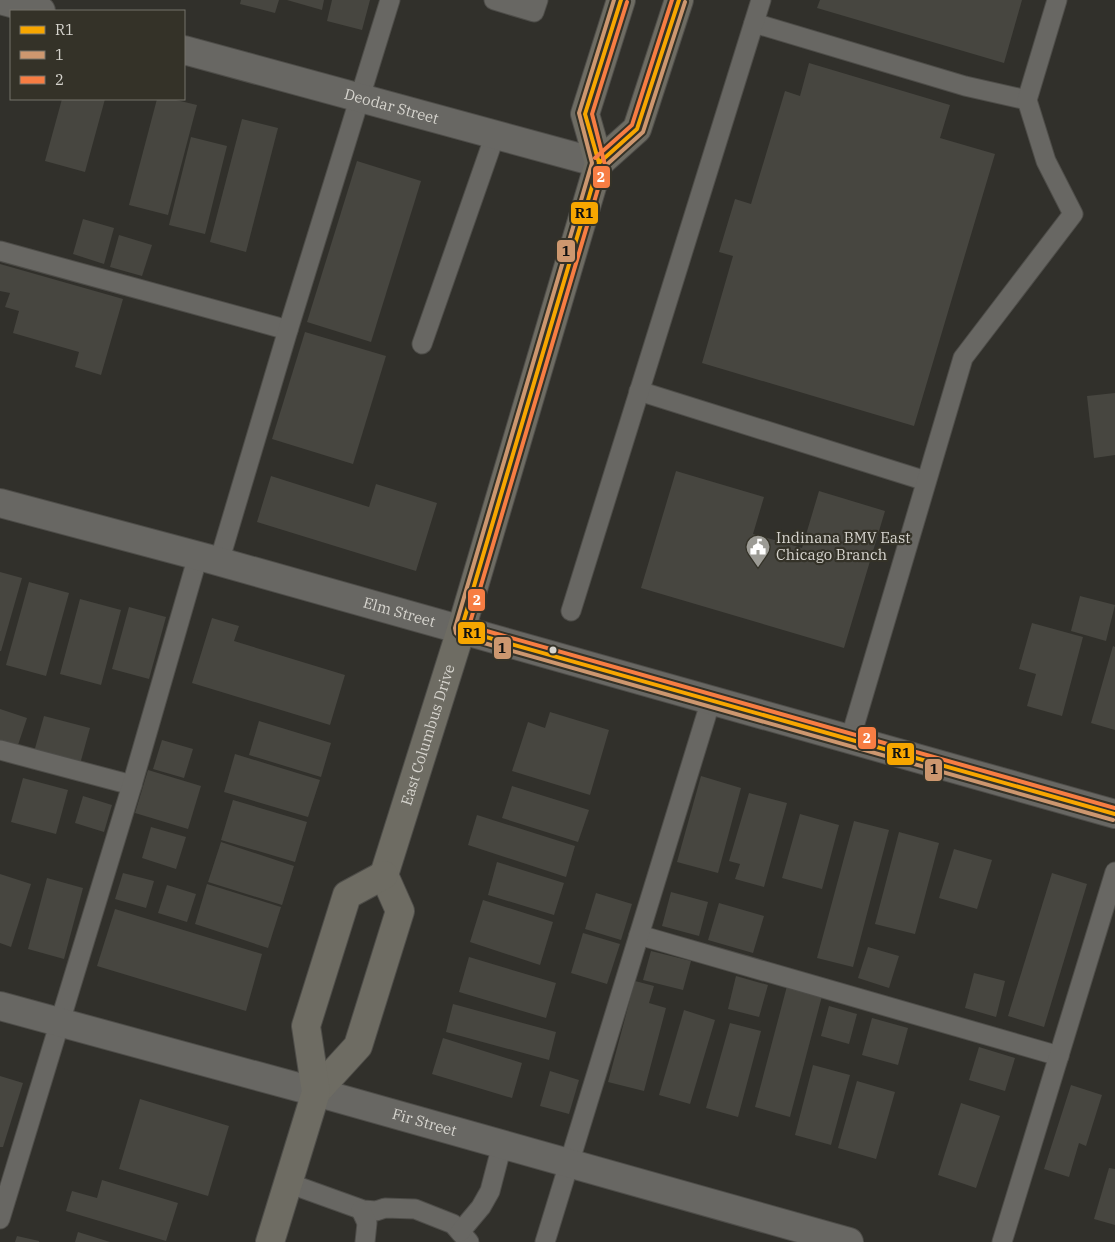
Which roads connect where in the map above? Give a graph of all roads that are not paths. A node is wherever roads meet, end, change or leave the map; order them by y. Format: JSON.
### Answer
{"nodes":[{"id":1,"x":0,"y":0,"type":"edge"},
{"id":2,"x":390,"y":0,"type":"edge"},
{"id":3,"x":494,"y":0,"type":"edge"},
{"id":4,"x":538,"y":0,"type":"edge"},
{"id":5,"x":622,"y":0,"type":"edge"},
{"id":6,"x":679,"y":0,"type":"edge"},
{"id":7,"x":761,"y":0,"type":"edge"},
{"id":8,"x":1057,"y":0,"type":"edge"},
{"id":9,"x":37,"y":10,"type":"edge"},
{"id":10,"x":754,"y":22,"type":"junction"},
{"id":11,"x":185,"y":50,"type":"edge"},
{"id":12,"x":360,"y":98,"type":"junction"},
{"id":13,"x":1027,"y":100,"type":"junction"},
{"id":14,"x":495,"y":135,"type":"junction"},
{"id":15,"x":599,"y":163,"type":"junction"},
{"id":16,"x":0,"y":251,"type":"edge"},
{"id":17,"x":288,"y":330,"type":"junction"},
{"id":18,"x":422,"y":344,"type":"dead end"},
{"id":19,"x":639,"y":391,"type":"junction"},
{"id":20,"x":926,"y":481,"type":"junction"},
{"id":21,"x":0,"y":503,"type":"edge"},
{"id":22,"x":208,"y":559,"type":"junction"},
{"id":23,"x":571,"y":611,"type":"dead end"},
{"id":24,"x":460,"y":630,"type":"junction"},
{"id":25,"x":711,"y":700,"type":"junction"},
{"id":26,"x":850,"y":740,"type":"junction"},
{"id":27,"x":0,"y":750,"type":"edge"},
{"id":28,"x":132,"y":785,"type":"junction"},
{"id":29,"x":1115,"y":814,"type":"edge"},
{"id":30,"x":1115,"y":872,"type":"edge"},
{"id":31,"x":384,"y":875,"type":"junction"},
{"id":32,"x":639,"y":935,"type":"junction"},
{"id":33,"x":0,"y":1006,"type":"edge"},
{"id":34,"x":59,"y":1022,"type":"junction"},
{"id":35,"x":1059,"y":1056,"type":"junction"},
{"id":36,"x":316,"y":1092,"type":"junction"},
{"id":37,"x":502,"y":1145,"type":"junction"},
{"id":38,"x":569,"y":1164,"type":"junction"},
{"id":39,"x":288,"y":1184,"type":"junction"},
{"id":40,"x":361,"y":1210,"type":"junction"},
{"id":41,"x":0,"y":1219,"type":"edge"},
{"id":42,"x":464,"y":1237,"type":"edge"},
{"id":43,"x":270,"y":1242,"type":"edge"},
{"id":44,"x":365,"y":1242,"type":"edge"},
{"id":45,"x":545,"y":1242,"type":"edge"},
{"id":46,"x":848,"y":1242,"type":"edge"},
{"id":47,"x":1002,"y":1242,"type":"edge"}],
"edges":[{"from":1,"to":9,"type":"street"},
{"from":2,"to":12,"type":"lane"},
{"from":3,"to":4,"type":"lane"},
{"from":5,"to":15,"type":"main road"},
{"from":6,"to":15,"type":"main road"},
{"from":7,"to":10,"type":"lane"},
{"from":8,"to":13,"type":"lane"},
{"from":10,"to":13,"type":"lane"},
{"from":10,"to":19,"type":"lane"},
{"from":11,"to":12,"type":"street","name":"Deodar Street"},
{"from":12,"to":14,"type":"street","name":"Deodar Street"},
{"from":12,"to":17,"type":"lane"},
{"from":13,"to":20,"type":"lane"},
{"from":14,"to":15,"type":"street","name":"Deodar Street"},
{"from":14,"to":18,"type":"lane"},
{"from":15,"to":24,"type":"main road","name":"East Columbus Drive"},
{"from":16,"to":17,"type":"lane"},
{"from":17,"to":22,"type":"lane"},
{"from":19,"to":20,"type":"lane"},
{"from":19,"to":23,"type":"lane"},
{"from":20,"to":26,"type":"lane"},
{"from":21,"to":22,"type":"street","name":"Elm Street"},
{"from":22,"to":24,"type":"street","name":"Elm Street"},
{"from":22,"to":28,"type":"lane"},
{"from":24,"to":25,"type":"street","name":"Elm Street"},
{"from":24,"to":31,"type":"main road","name":"East Columbus Drive"},
{"from":25,"to":26,"type":"street","name":"Elm Street"},
{"from":25,"to":32,"type":"lane"},
{"from":26,"to":29,"type":"street","name":"Elm Street"},
{"from":27,"to":28,"type":"lane"},
{"from":28,"to":34,"type":"lane"},
{"from":30,"to":35,"type":"lane"},
{"from":31,"to":36,"type":"main road"},
{"from":31,"to":36,"type":"main road"},
{"from":32,"to":35,"type":"lane"},
{"from":32,"to":38,"type":"lane"},
{"from":33,"to":34,"type":"street","name":"Fir Street"},
{"from":34,"to":36,"type":"street","name":"Fir Street"},
{"from":34,"to":41,"type":"lane"},
{"from":35,"to":47,"type":"lane"},
{"from":36,"to":37,"type":"street","name":"Fir Street"},
{"from":36,"to":39,"type":"main road"},
{"from":37,"to":38,"type":"street","name":"Fir Street"},
{"from":37,"to":42,"type":"lane"},
{"from":38,"to":45,"type":"lane"},
{"from":38,"to":46,"type":"street","name":"Fir Street"},
{"from":39,"to":40,"type":"lane"},
{"from":39,"to":43,"type":"main road"},
{"from":40,"to":42,"type":"lane"},
{"from":40,"to":44,"type":"lane"}]}
